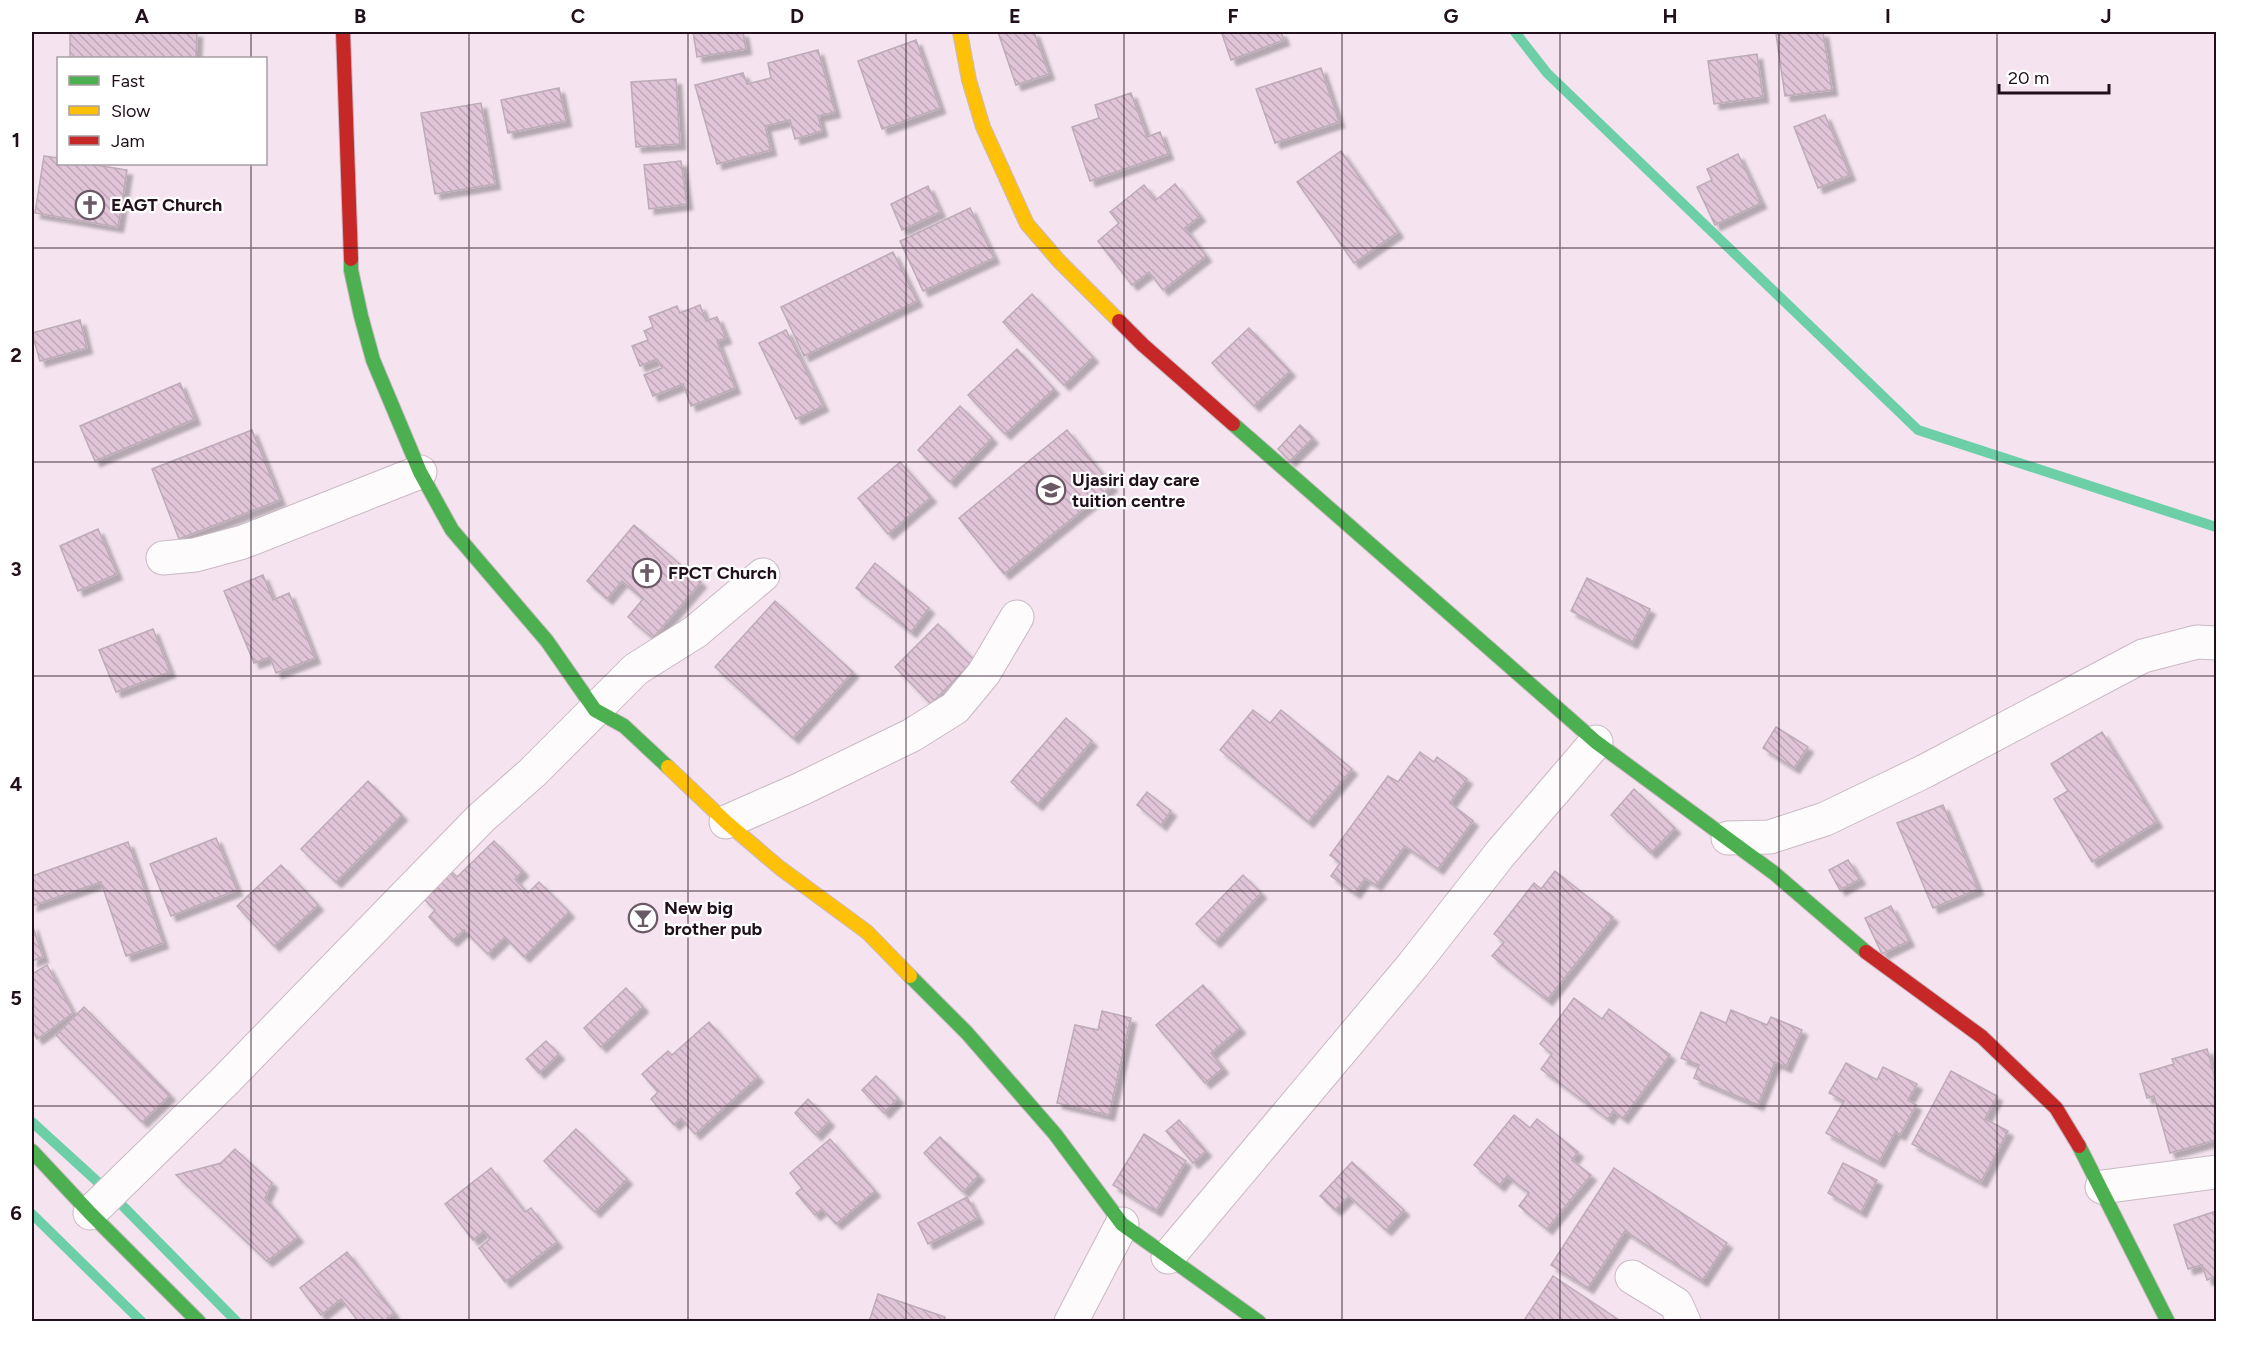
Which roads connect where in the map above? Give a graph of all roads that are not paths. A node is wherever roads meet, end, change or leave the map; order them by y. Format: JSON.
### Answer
{"nodes":[{"id":1,"x":343,"y":32,"type":"edge"},
{"id":2,"x":960,"y":32,"type":"edge"},
{"id":3,"x":420,"y":472,"type":"junction"},
{"id":4,"x":163,"y":558,"type":"dead end"},
{"id":5,"x":763,"y":575,"type":"dead end"},
{"id":6,"x":1017,"y":616,"type":"dead end"},
{"id":7,"x":2217,"y":643,"type":"edge"},
{"id":8,"x":595,"y":710,"type":"junction"},
{"id":9,"x":1596,"y":742,"type":"junction"},
{"id":10,"x":726,"y":822,"type":"junction"},
{"id":11,"x":1728,"y":838,"type":"junction"},
{"id":12,"x":32,"y":1151,"type":"edge"},
{"id":13,"x":2217,"y":1172,"type":"edge"},
{"id":14,"x":2102,"y":1187,"type":"junction"},
{"id":15,"x":90,"y":1213,"type":"junction"},
{"id":16,"x":1122,"y":1224,"type":"junction"},
{"id":17,"x":1168,"y":1257,"type":"junction"},
{"id":18,"x":1632,"y":1277,"type":"dead end"},
{"id":19,"x":200,"y":1322,"type":"edge"},
{"id":20,"x":1071,"y":1322,"type":"edge"},
{"id":21,"x":1259,"y":1322,"type":"edge"},
{"id":22,"x":1684,"y":1322,"type":"edge"},
{"id":23,"x":2168,"y":1322,"type":"edge"}],
"edges":[{"from":1,"to":3,"type":"street"},
{"from":2,"to":9,"type":"street"},
{"from":3,"to":4,"type":"street"},
{"from":3,"to":8,"type":"street"},
{"from":5,"to":8,"type":"street"},
{"from":6,"to":10,"type":"street"},
{"from":7,"to":11,"type":"street"},
{"from":8,"to":10,"type":"street"},
{"from":8,"to":15,"type":"street"},
{"from":9,"to":11,"type":"street"},
{"from":9,"to":17,"type":"street"},
{"from":10,"to":16,"type":"street"},
{"from":11,"to":14,"type":"street"},
{"from":12,"to":15,"type":"street"},
{"from":13,"to":14,"type":"street"},
{"from":14,"to":23,"type":"street"},
{"from":15,"to":19,"type":"street"},
{"from":16,"to":17,"type":"street"},
{"from":16,"to":20,"type":"street"},
{"from":17,"to":21,"type":"street"},
{"from":18,"to":22,"type":"street"}]}
